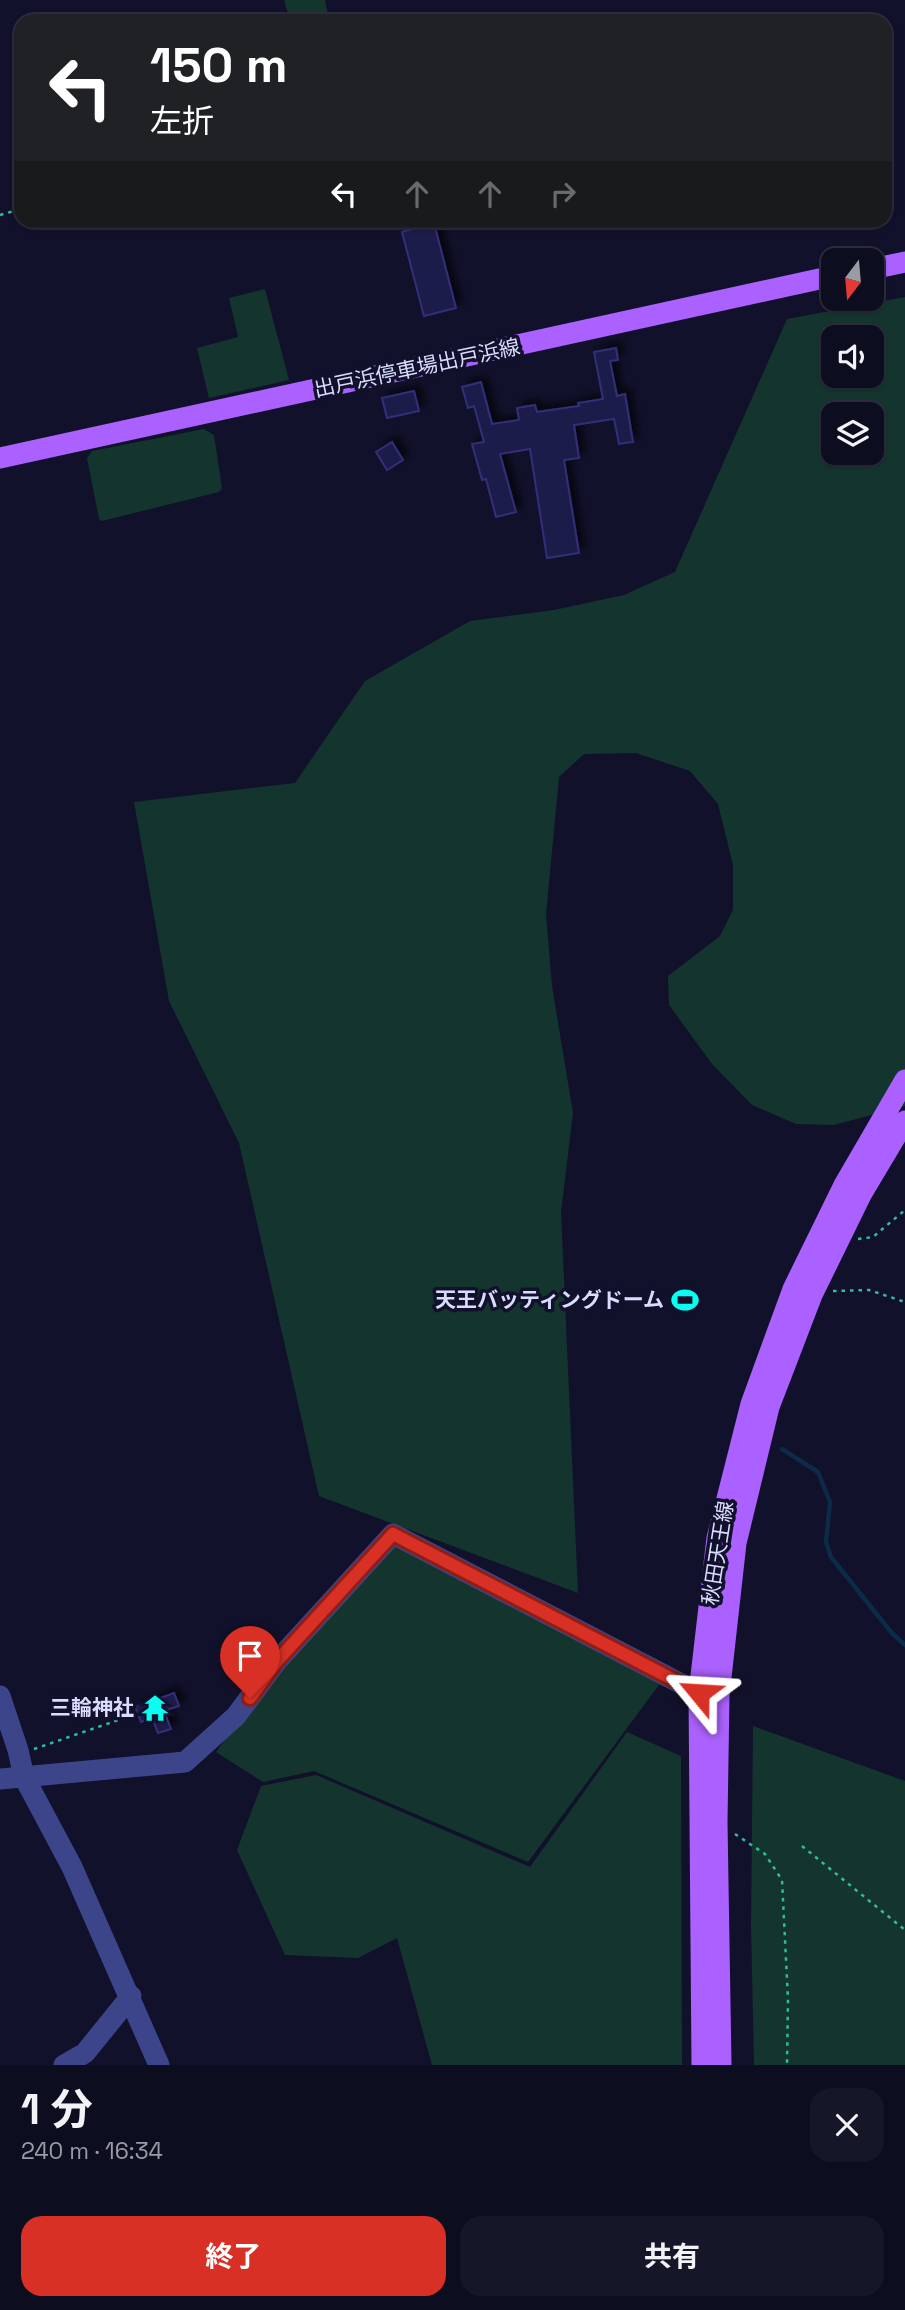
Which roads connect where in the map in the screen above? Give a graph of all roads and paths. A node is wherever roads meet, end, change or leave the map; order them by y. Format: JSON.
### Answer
{"nodes":[{"id":1,"x":905,"y":262,"type":"edge"},
{"id":2,"x":884,"y":266,"type":"edge"},
{"id":3,"x":821,"y":279,"type":"edge"},
{"id":4,"x":0,"y":458,"type":"edge"},
{"id":5,"x":905,"y":1080,"type":"edge"},
{"id":6,"x":905,"y":1121,"type":"edge"},
{"id":7,"x":905,"y":1210,"type":"edge"},
{"id":8,"x":842,"y":1235,"type":"junction"},
{"id":9,"x":814,"y":1291,"type":"junction"},
{"id":10,"x":905,"y":1302,"type":"edge"},
{"id":11,"x":699,"y":1693,"type":"junction"},
{"id":12,"x":0,"y":1696,"type":"edge"},
{"id":13,"x":127,"y":1717,"type":"dead end"},
{"id":14,"x":19,"y":1755,"type":"junction"},
{"id":15,"x":24,"y":1777,"type":"junction"},
{"id":16,"x":0,"y":1779,"type":"edge"},
{"id":17,"x":717,"y":1822,"type":"junction"},
{"id":18,"x":802,"y":1846,"type":"dead end"},
{"id":19,"x":905,"y":1930,"type":"edge"},
{"id":20,"x":131,"y":1996,"type":"junction"},
{"id":21,"x":64,"y":2065,"type":"edge"},
{"id":22,"x":159,"y":2065,"type":"edge"},
{"id":23,"x":702,"y":2065,"type":"edge"},
{"id":24,"x":722,"y":2065,"type":"edge"},
{"id":25,"x":787,"y":2065,"type":"edge"}],
"edges":[{"from":1,"to":2,"type":"main road"},
{"from":3,"to":4,"type":"main road","name":"出戸浜停車場出戸浜線"},
{"from":5,"to":11,"type":"main road","name":"秋田天王線"},
{"from":6,"to":8,"type":"main road","name":"秋田天王線"},
{"from":7,"to":8,"type":"path"},
{"from":8,"to":9,"type":"main road","name":"秋田天王線"},
{"from":9,"to":10,"type":"path"},
{"from":9,"to":17,"type":"main road","name":"秋田天王線"},
{"from":11,"to":15,"type":"street"},
{"from":11,"to":23,"type":"main road","name":"秋田天王線"},
{"from":12,"to":14,"type":"street"},
{"from":13,"to":14,"type":"path"},
{"from":14,"to":15,"type":"street"},
{"from":15,"to":16,"type":"street"},
{"from":15,"to":20,"type":"street"},
{"from":17,"to":24,"type":"main road","name":"秋田天王線"},
{"from":17,"to":25,"type":"path"},
{"from":18,"to":19,"type":"path"},
{"from":20,"to":21,"type":"street"},
{"from":20,"to":22,"type":"street"}]}
